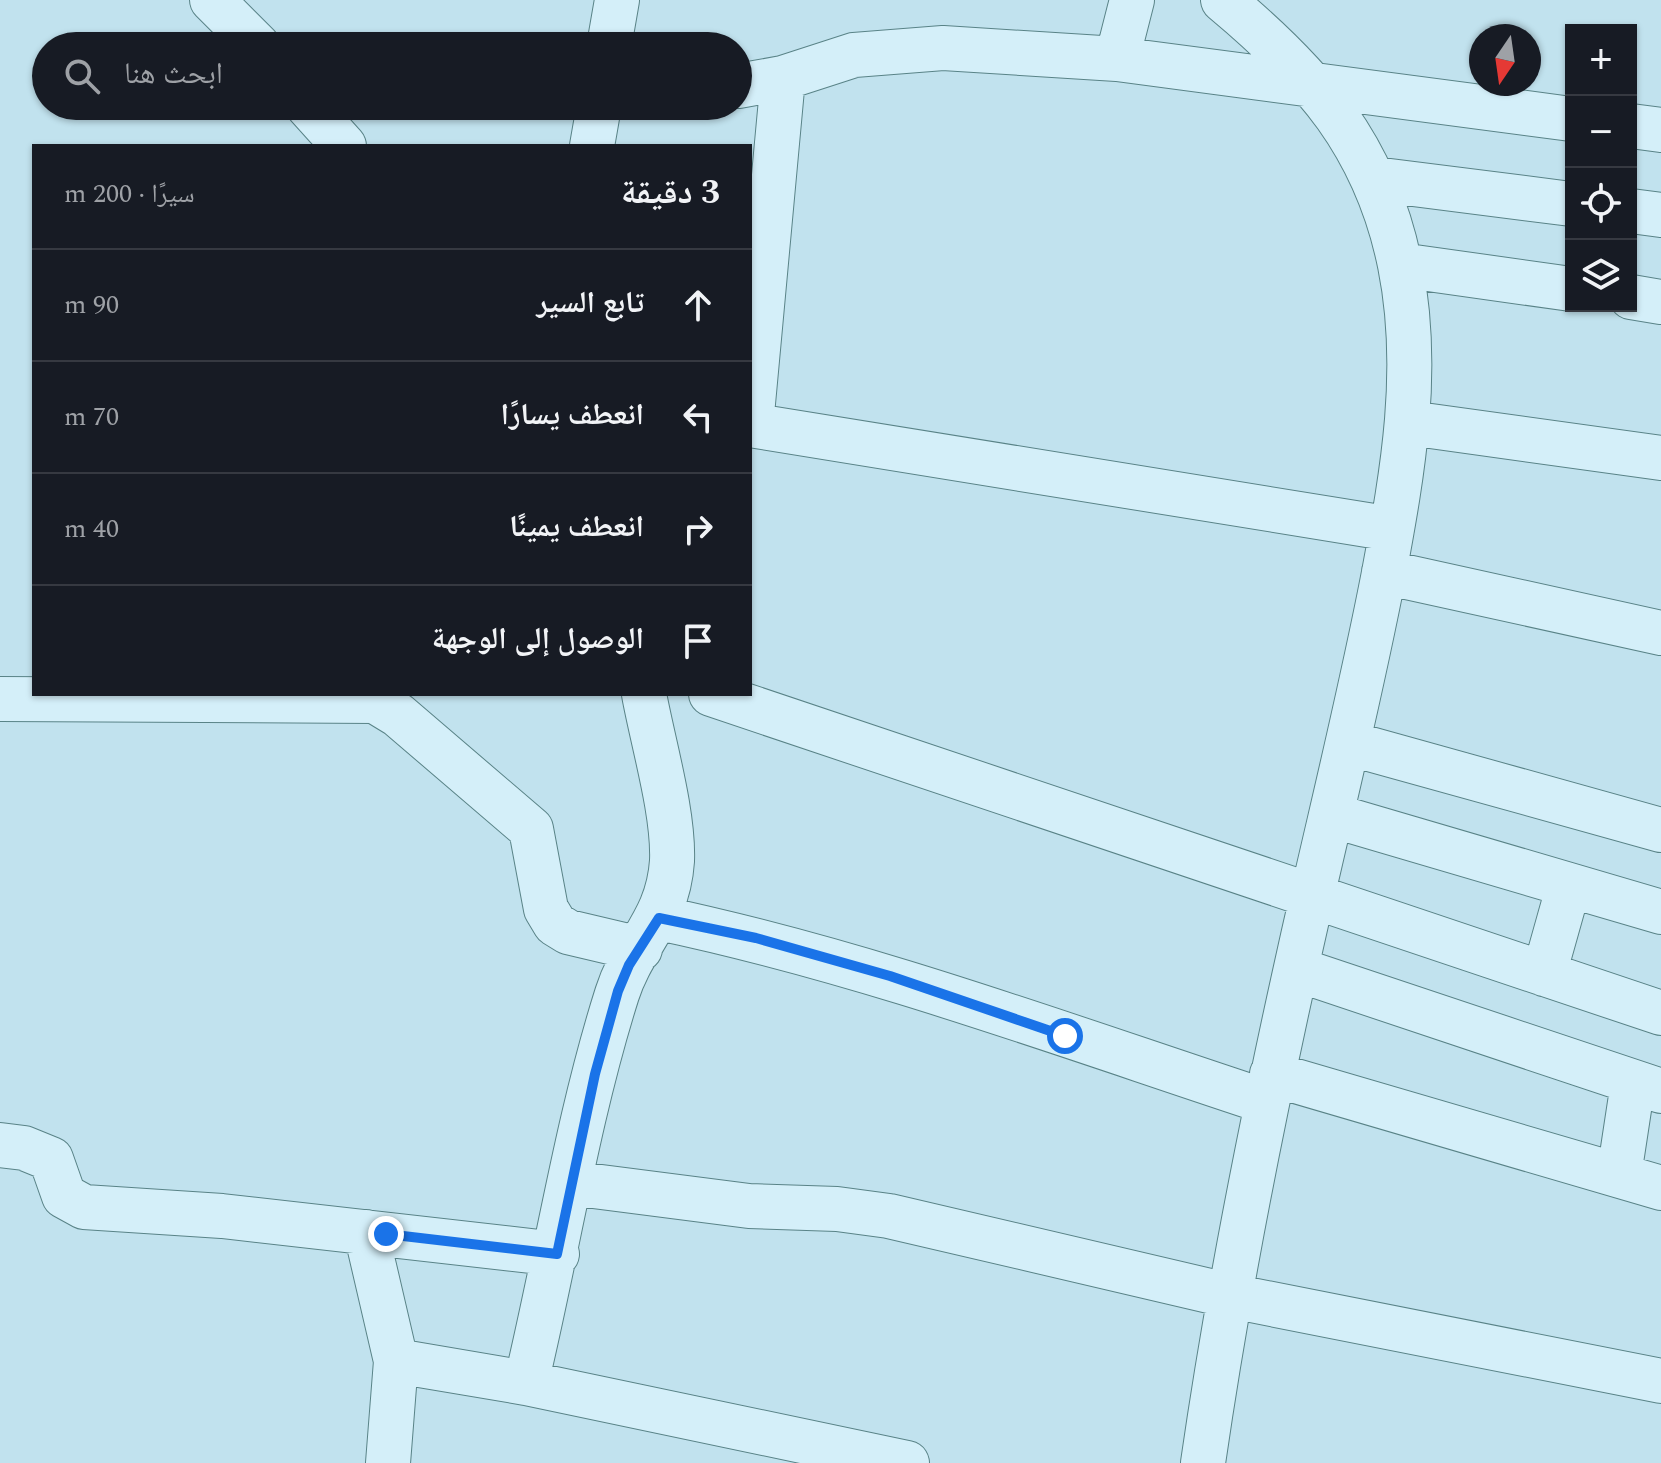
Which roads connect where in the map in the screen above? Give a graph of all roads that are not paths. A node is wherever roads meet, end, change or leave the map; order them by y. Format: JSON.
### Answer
{"nodes":[{"id":1,"x":212,"y":0,"type":"edge"},
{"id":2,"x":617,"y":0,"type":"edge"},
{"id":3,"x":1132,"y":0,"type":"edge"},
{"id":4,"x":1223,"y":0,"type":"edge"},
{"id":5,"x":244,"y":32,"type":"edge"},
{"id":6,"x":611,"y":32,"type":"edge"},
{"id":7,"x":1117,"y":59,"type":"junction"},
{"id":8,"x":783,"y":78,"type":"junction"},
{"id":9,"x":752,"y":84,"type":"edge"},
{"id":10,"x":1318,"y":88,"type":"junction"},
{"id":11,"x":1565,"y":118,"type":"edge"},
{"id":12,"x":321,"y":120,"type":"edge"},
{"id":13,"x":597,"y":120,"type":"edge"},
{"id":14,"x":1637,"y":127,"type":"edge"},
{"id":15,"x":1661,"y":130,"type":"edge"},
{"id":16,"x":342,"y":144,"type":"edge"},
{"id":17,"x":592,"y":144,"type":"edge"},
{"id":18,"x":1374,"y":179,"type":"junction"},
{"id":19,"x":1565,"y":203,"type":"edge"},
{"id":20,"x":1637,"y":212,"type":"edge"},
{"id":21,"x":1661,"y":215,"type":"edge"},
{"id":22,"x":1400,"y":265,"type":"junction"},
{"id":23,"x":1565,"y":288,"type":"edge"},
{"id":24,"x":1637,"y":298,"type":"edge"},
{"id":25,"x":1661,"y":302,"type":"edge"},
{"id":26,"x":752,"y":404,"type":"edge"},
{"id":27,"x":1409,"y":423,"type":"junction"},
{"id":28,"x":752,"y":425,"type":"edge"},
{"id":29,"x":1661,"y":458,"type":"edge"},
{"id":30,"x":1392,"y":529,"type":"junction"},
{"id":31,"x":1384,"y":572,"type":"junction"},
{"id":32,"x":1661,"y":633,"type":"edge"},
{"id":33,"x":644,"y":696,"type":"edge"},
{"id":34,"x":717,"y":696,"type":"edge"},
{"id":35,"x":0,"y":699,"type":"edge"},
{"id":36,"x":1348,"y":743,"type":"junction"},
{"id":37,"x":1331,"y":815,"type":"junction"},
{"id":38,"x":1661,"y":830,"type":"edge"},
{"id":39,"x":1569,"y":885,"type":"junction"},
{"id":40,"x":1312,"y":899,"type":"junction"},
{"id":41,"x":1661,"y":912,"type":"edge"},
{"id":42,"x":650,"y":934,"type":"junction"},
{"id":43,"x":1296,"y":969,"type":"junction"},
{"id":44,"x":1544,"y":974,"type":"junction"},
{"id":45,"x":1661,"y":1013,"type":"edge"},
{"id":46,"x":1647,"y":1087,"type":"edge"},
{"id":47,"x":1270,"y":1088,"type":"junction"},
{"id":48,"x":0,"y":1145,"type":"edge"},
{"id":49,"x":1619,"y":1175,"type":"junction"},
{"id":50,"x":570,"y":1183,"type":"junction"},
{"id":51,"x":1661,"y":1188,"type":"edge"},
{"id":52,"x":366,"y":1232,"type":"junction"},
{"id":53,"x":557,"y":1254,"type":"junction"},
{"id":54,"x":1231,"y":1296,"type":"junction"},
{"id":55,"x":396,"y":1361,"type":"junction"},
{"id":56,"x":1661,"y":1381,"type":"edge"},
{"id":57,"x":526,"y":1383,"type":"junction"},
{"id":58,"x":747,"y":1447,"type":"edge"},
{"id":59,"x":388,"y":1463,"type":"edge"},
{"id":60,"x":907,"y":1463,"type":"edge"},
{"id":61,"x":1203,"y":1463,"type":"edge"}],
"edges":[{"from":1,"to":5,"type":"street"},
{"from":2,"to":6,"type":"street"},
{"from":3,"to":7,"type":"street"},
{"from":4,"to":10,"type":"street"},
{"from":7,"to":8,"type":"street"},
{"from":7,"to":10,"type":"street"},
{"from":8,"to":9,"type":"street"},
{"from":8,"to":26,"type":"street"},
{"from":10,"to":11,"type":"street"},
{"from":10,"to":18,"type":"street"},
{"from":12,"to":16,"type":"street"},
{"from":13,"to":17,"type":"street"},
{"from":14,"to":15,"type":"street"},
{"from":18,"to":19,"type":"street"},
{"from":18,"to":22,"type":"street"},
{"from":20,"to":21,"type":"street"},
{"from":22,"to":23,"type":"street"},
{"from":22,"to":27,"type":"street"},
{"from":24,"to":25,"type":"street"},
{"from":27,"to":29,"type":"street"},
{"from":27,"to":30,"type":"street"},
{"from":28,"to":30,"type":"street"},
{"from":30,"to":31,"type":"street"},
{"from":31,"to":32,"type":"street"},
{"from":31,"to":36,"type":"street"},
{"from":33,"to":42,"type":"street"},
{"from":34,"to":40,"type":"street"},
{"from":35,"to":42,"type":"street"},
{"from":36,"to":37,"type":"street"},
{"from":36,"to":38,"type":"street"},
{"from":37,"to":39,"type":"street"},
{"from":37,"to":40,"type":"street"},
{"from":39,"to":41,"type":"street"},
{"from":39,"to":44,"type":"street"},
{"from":40,"to":43,"type":"street"},
{"from":40,"to":44,"type":"street"},
{"from":42,"to":47,"type":"street"},
{"from":42,"to":50,"type":"street"},
{"from":43,"to":46,"type":"street"},
{"from":43,"to":47,"type":"street"},
{"from":44,"to":45,"type":"street"},
{"from":46,"to":49,"type":"street"},
{"from":47,"to":49,"type":"street"},
{"from":47,"to":54,"type":"street"},
{"from":48,"to":52,"type":"street"},
{"from":49,"to":51,"type":"street"},
{"from":50,"to":53,"type":"street"},
{"from":50,"to":54,"type":"street"},
{"from":52,"to":53,"type":"street"},
{"from":52,"to":55,"type":"street"},
{"from":53,"to":57,"type":"street"},
{"from":54,"to":56,"type":"street"},
{"from":54,"to":61,"type":"street"},
{"from":55,"to":57,"type":"street"},
{"from":55,"to":59,"type":"street"},
{"from":57,"to":58,"type":"street"},
{"from":58,"to":60,"type":"street"}]}
